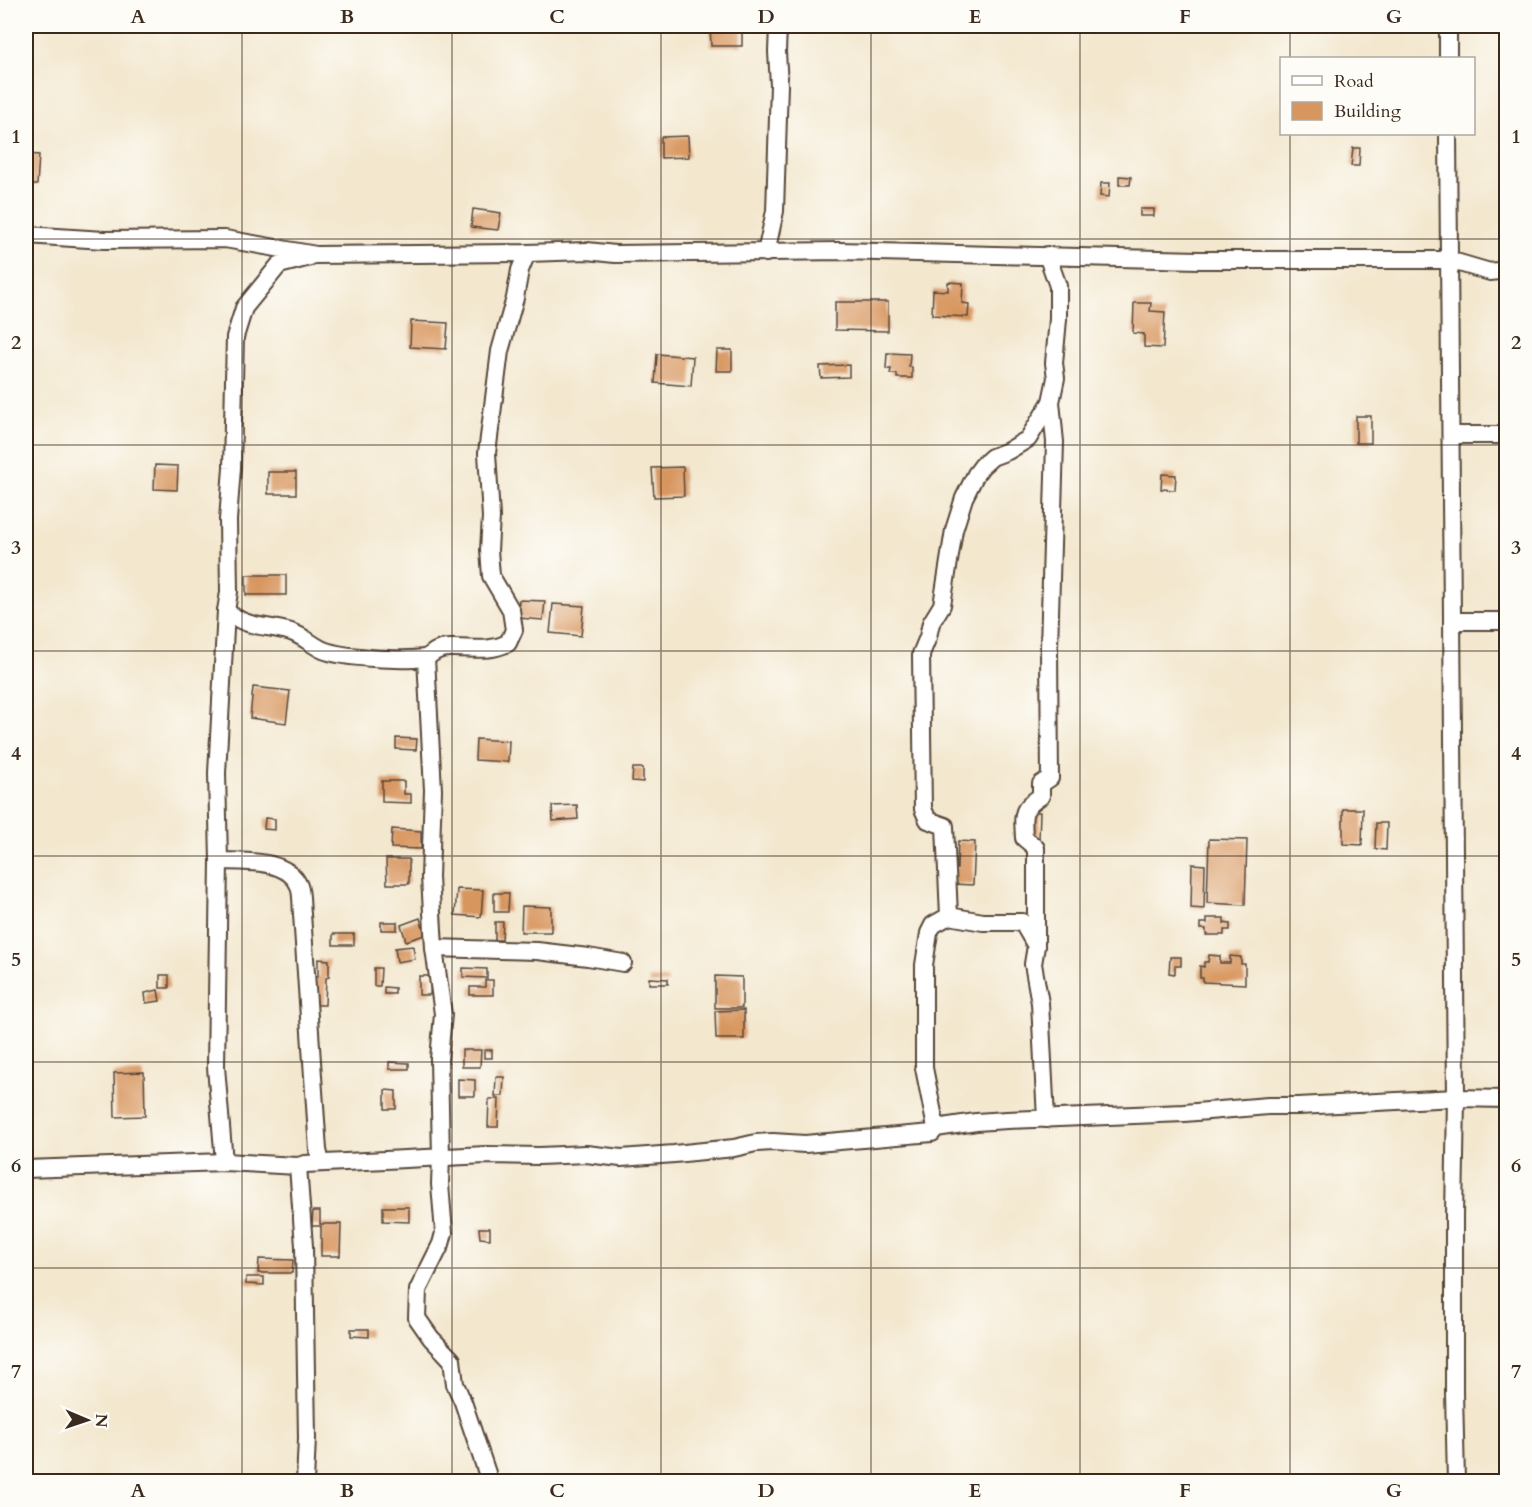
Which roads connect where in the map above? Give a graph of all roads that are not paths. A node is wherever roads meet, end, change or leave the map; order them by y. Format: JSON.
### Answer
{"nodes":[{"id":1,"x":778,"y":26,"type":"edge"},
{"id":2,"x":1448,"y":26,"type":"edge"},
{"id":3,"x":1448,"y":57,"type":"edge"},
{"id":4,"x":1448,"y":135,"type":"edge"},
{"id":5,"x":26,"y":235,"type":"edge"},
{"id":6,"x":766,"y":252,"type":"junction"},
{"id":7,"x":527,"y":253,"type":"junction"},
{"id":8,"x":316,"y":255,"type":"junction"},
{"id":9,"x":1047,"y":255,"type":"junction"},
{"id":10,"x":1449,"y":260,"type":"junction"},
{"id":11,"x":1506,"y":270,"type":"edge"},
{"id":12,"x":1051,"y":402,"type":"junction"},
{"id":13,"x":1451,"y":435,"type":"junction"},
{"id":14,"x":1506,"y":435,"type":"edge"},
{"id":15,"x":226,"y":611,"type":"junction"},
{"id":16,"x":1452,"y":621,"type":"junction"},
{"id":17,"x":1506,"y":621,"type":"edge"},
{"id":18,"x":426,"y":658,"type":"junction"},
{"id":19,"x":219,"y":861,"type":"junction"},
{"id":20,"x":949,"y":916,"type":"junction"},
{"id":21,"x":1036,"y":946,"type":"junction"},
{"id":22,"x":434,"y":948,"type":"junction"},
{"id":23,"x":623,"y":963,"type":"dead end"},
{"id":24,"x":1456,"y":1098,"type":"junction"},
{"id":25,"x":1506,"y":1099,"type":"edge"},
{"id":26,"x":1046,"y":1119,"type":"junction"},
{"id":27,"x":936,"y":1128,"type":"junction"},
{"id":28,"x":441,"y":1158,"type":"junction"},
{"id":29,"x":224,"y":1162,"type":"junction"},
{"id":30,"x":321,"y":1163,"type":"junction"},
{"id":31,"x":298,"y":1166,"type":"junction"},
{"id":32,"x":26,"y":1169,"type":"edge"},
{"id":33,"x":305,"y":1482,"type":"edge"},
{"id":34,"x":488,"y":1482,"type":"edge"},
{"id":35,"x":1456,"y":1482,"type":"edge"}],
"edges":[{"from":1,"to":6,"type":"street"},
{"from":2,"to":3,"type":"street"},
{"from":4,"to":10,"type":"street"},
{"from":5,"to":8,"type":"street"},
{"from":6,"to":7,"type":"street"},
{"from":6,"to":9,"type":"street"},
{"from":7,"to":8,"type":"street"},
{"from":7,"to":18,"type":"street"},
{"from":8,"to":15,"type":"street"},
{"from":9,"to":10,"type":"street"},
{"from":9,"to":12,"type":"street"},
{"from":10,"to":11,"type":"street"},
{"from":10,"to":13,"type":"street"},
{"from":12,"to":20,"type":"street"},
{"from":12,"to":21,"type":"street"},
{"from":13,"to":14,"type":"street"},
{"from":13,"to":16,"type":"street"},
{"from":15,"to":18,"type":"street"},
{"from":15,"to":19,"type":"street"},
{"from":16,"to":17,"type":"street"},
{"from":16,"to":24,"type":"street"},
{"from":18,"to":22,"type":"street"},
{"from":19,"to":29,"type":"street"},
{"from":19,"to":30,"type":"street"},
{"from":20,"to":21,"type":"street"},
{"from":20,"to":27,"type":"street"},
{"from":21,"to":26,"type":"street"},
{"from":22,"to":23,"type":"street"},
{"from":22,"to":28,"type":"street"},
{"from":24,"to":25,"type":"street"},
{"from":24,"to":26,"type":"street"},
{"from":24,"to":35,"type":"street"},
{"from":26,"to":27,"type":"street"},
{"from":27,"to":28,"type":"street"},
{"from":28,"to":30,"type":"street"},
{"from":28,"to":34,"type":"street"},
{"from":29,"to":31,"type":"street"},
{"from":29,"to":32,"type":"street"},
{"from":30,"to":31,"type":"street"},
{"from":31,"to":33,"type":"street"}]}
